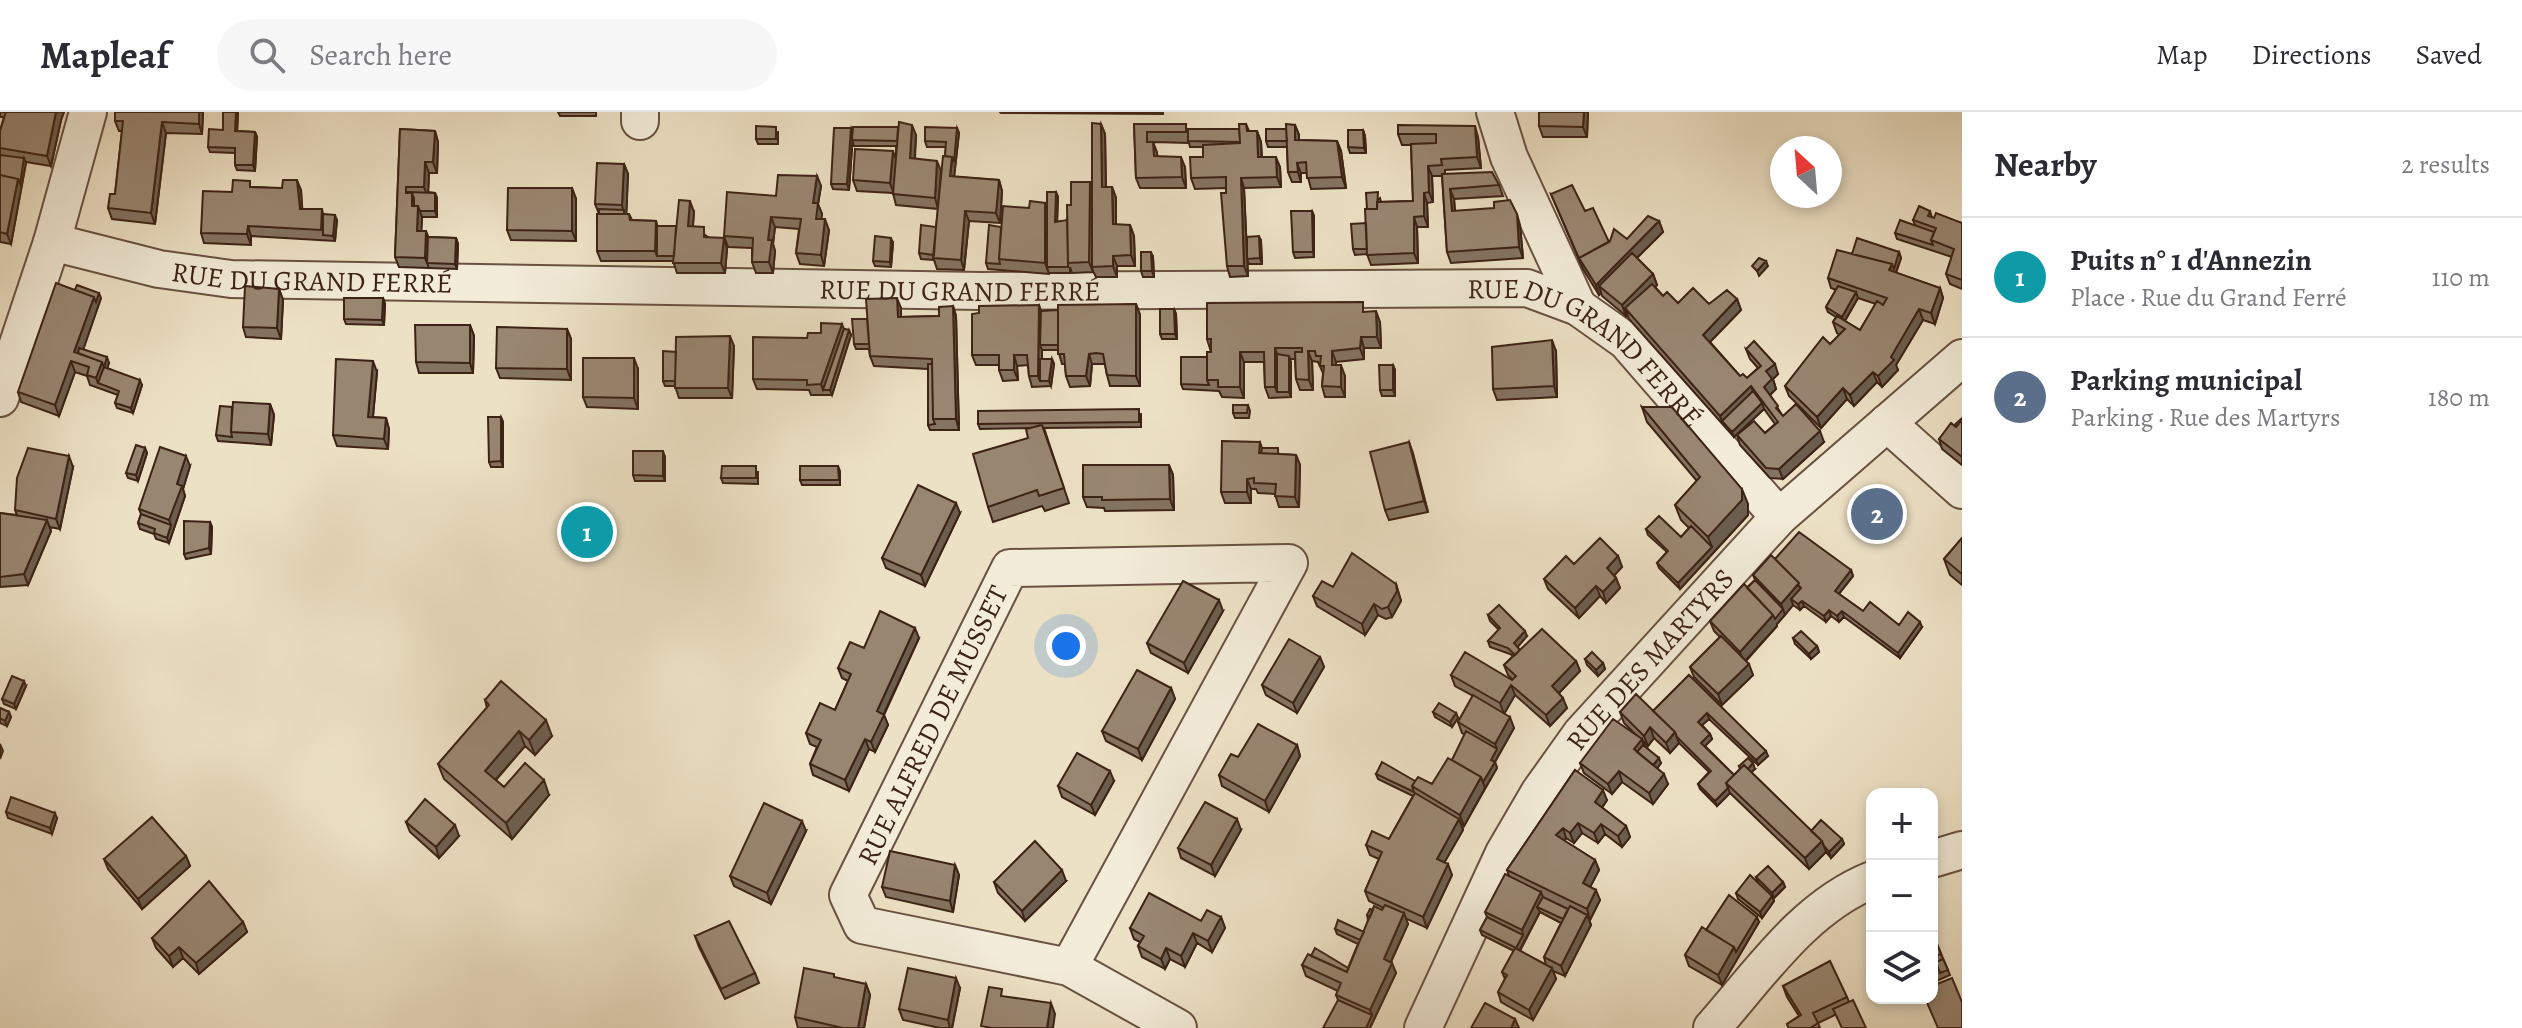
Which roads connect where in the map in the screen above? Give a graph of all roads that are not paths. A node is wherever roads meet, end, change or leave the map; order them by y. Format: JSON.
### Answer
{"nodes":[{"id":1,"x":88,"y":112,"type":"edge"},
{"id":2,"x":1495,"y":112,"type":"edge"},
{"id":3,"x":52,"y":242,"type":"junction"},
{"id":4,"x":1578,"y":307,"type":"junction"},
{"id":5,"x":1962,"y":358,"type":"edge"},
{"id":6,"x":0,"y":398,"type":"edge"},
{"id":7,"x":1887,"y":423,"type":"junction"},
{"id":8,"x":1962,"y":490,"type":"edge"},
{"id":9,"x":1779,"y":517,"type":"junction"},
{"id":10,"x":1962,"y":850,"type":"edge"},
{"id":11,"x":1938,"y":857,"type":"edge"},
{"id":12,"x":1866,"y":882,"type":"edge"},
{"id":13,"x":1069,"y":967,"type":"junction"},
{"id":14,"x":1178,"y":1028,"type":"edge"},
{"id":15,"x":1423,"y":1028,"type":"edge"},
{"id":16,"x":1712,"y":1028,"type":"edge"}],
"edges":[{"from":1,"to":3,"type":"street"},
{"from":2,"to":4,"type":"street"},
{"from":3,"to":4,"type":"street","name":"RUE DU GRAND FERRÉ"},
{"from":3,"to":6,"type":"street"},
{"from":4,"to":9,"type":"street","name":"RUE DU GRAND FERRÉ"},
{"from":5,"to":7,"type":"street","name":"RUE DES MARTYRS"},
{"from":7,"to":8,"type":"street"},
{"from":7,"to":9,"type":"street","name":"RUE DES MARTYRS"},
{"from":9,"to":15,"type":"street","name":"RUE DES MARTYRS"},
{"from":10,"to":11,"type":"street"},
{"from":12,"to":16,"type":"street"},
{"from":13,"to":13,"type":"street","name":"RUE ALFRED DE MUSSET"},
{"from":13,"to":14,"type":"street","name":"RUE ALFRED DE MUSSET"}]}
